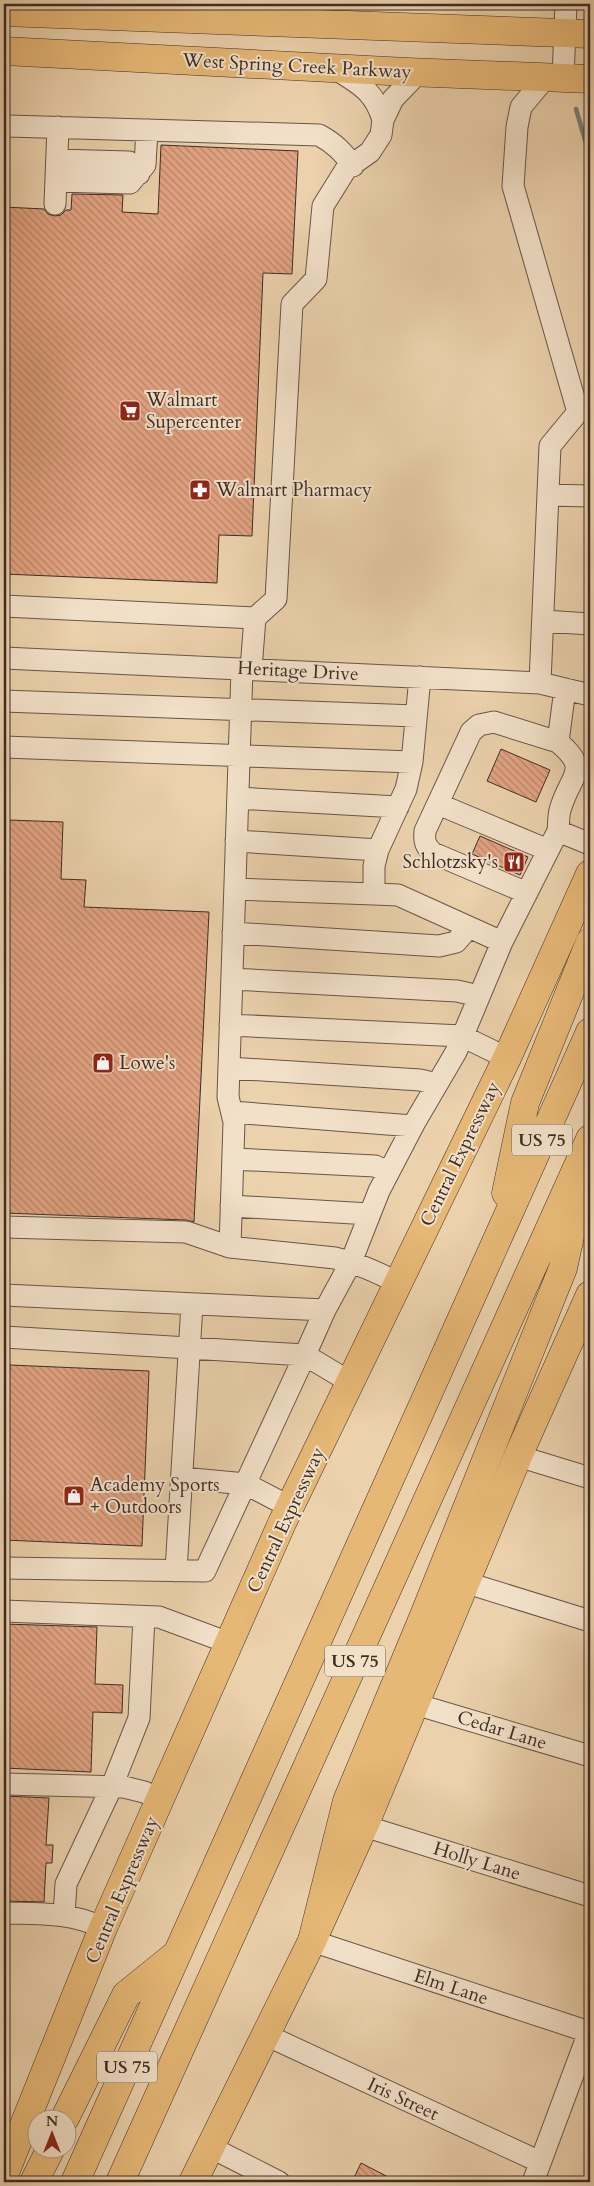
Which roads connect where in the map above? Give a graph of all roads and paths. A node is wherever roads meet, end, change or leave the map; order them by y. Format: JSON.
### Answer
{"nodes":[{"id":1,"x":566,"y":4,"type":"edge"},
{"id":2,"x":138,"y":10,"type":"edge"},
{"id":3,"x":4,"y":12,"type":"edge"},
{"id":4,"x":267,"y":13,"type":"edge"},
{"id":5,"x":578,"y":34,"type":"edge"},
{"id":6,"x":4,"y":50,"type":"edge"},
{"id":7,"x":334,"y":68,"type":"junction"},
{"id":8,"x":419,"y":72,"type":"junction"},
{"id":9,"x":555,"y":77,"type":"junction"},
{"id":10,"x":590,"y":79,"type":"edge"},
{"id":11,"x":383,"y":120,"type":"junction"},
{"id":12,"x":58,"y":127,"type":"junction"},
{"id":13,"x":4,"y":128,"type":"edge"},
{"id":14,"x":146,"y":130,"type":"junction"},
{"id":15,"x":353,"y":166,"type":"junction"},
{"id":16,"x":56,"y":170,"type":"junction"},
{"id":17,"x":55,"y":204,"type":"dead end"},
{"id":18,"x":548,"y":495,"type":"junction"},
{"id":19,"x":590,"y":496,"type":"edge"},
{"id":20,"x":4,"y":606,"type":"edge"},
{"id":21,"x":255,"y":618,"type":"junction"},
{"id":22,"x":543,"y":621,"type":"junction"},
{"id":23,"x":590,"y":624,"type":"edge"},
{"id":24,"x":4,"y":658,"type":"edge"},
{"id":25,"x":247,"y":669,"type":"junction"},
{"id":26,"x":420,"y":677,"type":"junction"},
{"id":27,"x":540,"y":683,"type":"junction"},
{"id":28,"x":565,"y":689,"type":"junction"},
{"id":29,"x":590,"y":695,"type":"edge"},
{"id":30,"x":4,"y":701,"type":"edge"},
{"id":31,"x":240,"y":710,"type":"junction"},
{"id":32,"x":416,"y":716,"type":"junction"},
{"id":33,"x":558,"y":742,"type":"junction"},
{"id":34,"x":4,"y":747,"type":"edge"},
{"id":35,"x":239,"y":756,"type":"junction"},
{"id":36,"x":412,"y":762,"type":"junction"},
{"id":37,"x":238,"y":798,"type":"junction"},
{"id":38,"x":438,"y":804,"type":"junction"},
{"id":39,"x":398,"y":807,"type":"junction"},
{"id":40,"x":558,"y":831,"type":"junction"},
{"id":41,"x":236,"y":841,"type":"junction"},
{"id":42,"x":590,"y":844,"type":"edge"},
{"id":43,"x":378,"y":850,"type":"junction"},
{"id":44,"x":548,"y":850,"type":"junction"},
{"id":45,"x":590,"y":874,"type":"edge"},
{"id":46,"x":235,"y":889,"type":"junction"},
{"id":47,"x":527,"y":893,"type":"junction"},
{"id":48,"x":374,"y":894,"type":"junction"},
{"id":49,"x":469,"y":927,"type":"junction"},
{"id":50,"x":233,"y":933,"type":"junction"},
{"id":51,"x":502,"y":942,"type":"junction"},
{"id":52,"x":590,"y":942,"type":"edge"},
{"id":53,"x":232,"y":979,"type":"junction"},
{"id":54,"x":479,"y":996,"type":"junction"},
{"id":55,"x":230,"y":1025,"type":"junction"},
{"id":56,"x":590,"y":1032,"type":"edge"},
{"id":57,"x":462,"y":1036,"type":"junction"},
{"id":58,"x":507,"y":1058,"type":"junction"},
{"id":59,"x":229,"y":1068,"type":"junction"},
{"id":60,"x":437,"y":1084,"type":"junction"},
{"id":61,"x":232,"y":1112,"type":"junction"},
{"id":62,"x":413,"y":1126,"type":"junction"},
{"id":63,"x":590,"y":1141,"type":"edge"},
{"id":64,"x":233,"y":1159,"type":"junction"},
{"id":65,"x":389,"y":1172,"type":"junction"},
{"id":66,"x":231,"y":1206,"type":"junction"},
{"id":67,"x":370,"y":1214,"type":"junction"},
{"id":68,"x":4,"y":1227,"type":"edge"},
{"id":69,"x":230,"y":1247,"type":"junction"},
{"id":70,"x":494,"y":1248,"type":"junction"},
{"id":71,"x":351,"y":1262,"type":"junction"},
{"id":72,"x":398,"y":1283,"type":"junction"},
{"id":73,"x":4,"y":1295,"type":"edge"},
{"id":74,"x":590,"y":1295,"type":"edge"},
{"id":75,"x":192,"y":1304,"type":"junction"},
{"id":76,"x":325,"y":1310,"type":"junction"},
{"id":77,"x":584,"y":1325,"type":"edge"},
{"id":78,"x":4,"y":1337,"type":"edge"},
{"id":79,"x":189,"y":1348,"type":"junction"},
{"id":80,"x":305,"y":1355,"type":"junction"},
{"id":81,"x":350,"y":1382,"type":"junction"},
{"id":82,"x":518,"y":1456,"type":"junction"},
{"id":83,"x":182,"y":1478,"type":"junction"},
{"id":84,"x":590,"y":1478,"type":"edge"},
{"id":85,"x":246,"y":1484,"type":"junction"},
{"id":86,"x":290,"y":1507,"type":"junction"},
{"id":87,"x":4,"y":1568,"type":"edge"},
{"id":88,"x":176,"y":1571,"type":"junction"},
{"id":89,"x":464,"y":1582,"type":"junction"},
{"id":90,"x":4,"y":1611,"type":"edge"},
{"id":91,"x":144,"y":1617,"type":"junction"},
{"id":92,"x":590,"y":1621,"type":"edge"},
{"id":93,"x":230,"y":1643,"type":"junction"},
{"id":94,"x":415,"y":1704,"type":"junction"},
{"id":95,"x":590,"y":1756,"type":"edge"},
{"id":96,"x":4,"y":1784,"type":"edge"},
{"id":97,"x":112,"y":1786,"type":"junction"},
{"id":98,"x":161,"y":1800,"type":"junction"},
{"id":99,"x":364,"y":1826,"type":"junction"},
{"id":100,"x":590,"y":1896,"type":"edge"},
{"id":101,"x":4,"y":1913,"type":"edge"},
{"id":102,"x":64,"y":1915,"type":"junction"},
{"id":103,"x":104,"y":1928,"type":"junction"},
{"id":104,"x":312,"y":1941,"type":"junction"},
{"id":105,"x":178,"y":1952,"type":"junction"},
{"id":106,"x":590,"y":2031,"type":"edge"},
{"id":107,"x":266,"y":2035,"type":"junction"},
{"id":108,"x":70,"y":2108,"type":"edge"},
{"id":109,"x":210,"y":2147,"type":"junction"},
{"id":110,"x":46,"y":2158,"type":"edge"},
{"id":111,"x":540,"y":2162,"type":"junction"},
{"id":112,"x":4,"y":2175,"type":"edge"},
{"id":113,"x":34,"y":2182,"type":"edge"},
{"id":114,"x":76,"y":2182,"type":"edge"},
{"id":115,"x":120,"y":2182,"type":"edge"},
{"id":116,"x":193,"y":2182,"type":"edge"},
{"id":117,"x":278,"y":2182,"type":"edge"},
{"id":118,"x":533,"y":2182,"type":"edge"}],
"edges":[{"from":1,"to":5,"type":"street"},
{"from":2,"to":3,"type":"main road"},
{"from":2,"to":4,"type":"main road"},
{"from":4,"to":5,"type":"main road"},
{"from":5,"to":9,"type":"street"},
{"from":6,"to":7,"type":"main road","name":"West Spring Creek Parkway"},
{"from":7,"to":8,"type":"main road","name":"West Spring Creek Parkway"},
{"from":7,"to":11,"type":"street"},
{"from":8,"to":9,"type":"main road","name":"West Spring Creek Parkway"},
{"from":8,"to":11,"type":"street"},
{"from":9,"to":10,"type":"main road","name":"West Spring Creek Parkway"},
{"from":9,"to":18,"type":"street"},
{"from":11,"to":15,"type":"street"},
{"from":12,"to":13,"type":"street"},
{"from":12,"to":14,"type":"street"},
{"from":12,"to":16,"type":"street"},
{"from":14,"to":15,"type":"street"},
{"from":14,"to":16,"type":"street"},
{"from":15,"to":21,"type":"street"},
{"from":16,"to":17,"type":"street"},
{"from":18,"to":19,"type":"street"},
{"from":18,"to":22,"type":"street"},
{"from":20,"to":21,"type":"street"},
{"from":21,"to":25,"type":"street"},
{"from":22,"to":23,"type":"street"},
{"from":22,"to":27,"type":"street"},
{"from":24,"to":25,"type":"street","name":"Heritage Drive"},
{"from":25,"to":26,"type":"street","name":"Heritage Drive"},
{"from":25,"to":31,"type":"street"},
{"from":26,"to":27,"type":"street","name":"Heritage Drive"},
{"from":26,"to":32,"type":"street"},
{"from":27,"to":28,"type":"street","name":"Heritage Drive"},
{"from":28,"to":29,"type":"street","name":"Heritage Drive"},
{"from":28,"to":33,"type":"street"},
{"from":30,"to":31,"type":"street"},
{"from":31,"to":32,"type":"street"},
{"from":31,"to":35,"type":"street"},
{"from":32,"to":36,"type":"street"},
{"from":33,"to":38,"type":"street"},
{"from":33,"to":40,"type":"street"},
{"from":34,"to":35,"type":"street"},
{"from":35,"to":36,"type":"street"},
{"from":35,"to":37,"type":"street"},
{"from":36,"to":39,"type":"street"},
{"from":37,"to":39,"type":"street"},
{"from":37,"to":41,"type":"street"},
{"from":38,"to":44,"type":"street"},
{"from":38,"to":47,"type":"street"},
{"from":39,"to":43,"type":"street"},
{"from":40,"to":42,"type":"street"},
{"from":40,"to":44,"type":"street"},
{"from":41,"to":43,"type":"street"},
{"from":41,"to":46,"type":"street"},
{"from":43,"to":48,"type":"street"},
{"from":44,"to":47,"type":"street"},
{"from":45,"to":58,"type":"main road","name":"Central Expressway"},
{"from":46,"to":48,"type":"street"},
{"from":46,"to":50,"type":"street"},
{"from":47,"to":51,"type":"street"},
{"from":48,"to":49,"type":"street"},
{"from":49,"to":50,"type":"street"},
{"from":49,"to":51,"type":"street"},
{"from":50,"to":53,"type":"street"},
{"from":51,"to":54,"type":"street"},
{"from":52,"to":70,"type":"main road"},
{"from":53,"to":54,"type":"street"},
{"from":53,"to":55,"type":"street"},
{"from":54,"to":57,"type":"street"},
{"from":55,"to":57,"type":"street"},
{"from":55,"to":59,"type":"street"},
{"from":56,"to":70,"type":"main road","number":"US 75"},
{"from":57,"to":58,"type":"street"},
{"from":57,"to":60,"type":"street"},
{"from":58,"to":72,"type":"main road","name":"Central Expressway"},
{"from":59,"to":60,"type":"street"},
{"from":59,"to":61,"type":"street"},
{"from":60,"to":62,"type":"street"},
{"from":61,"to":62,"type":"street"},
{"from":61,"to":64,"type":"street"},
{"from":62,"to":65,"type":"street"},
{"from":63,"to":104,"type":"main road"},
{"from":63,"to":115,"type":"main road","number":"US 75"},
{"from":64,"to":65,"type":"street"},
{"from":64,"to":66,"type":"street"},
{"from":65,"to":67,"type":"street"},
{"from":66,"to":67,"type":"street"},
{"from":66,"to":69,"type":"street"},
{"from":67,"to":71,"type":"street"},
{"from":68,"to":69,"type":"street"},
{"from":69,"to":71,"type":"street"},
{"from":70,"to":105,"type":"main road","number":"US 75"},
{"from":71,"to":72,"type":"street"},
{"from":71,"to":76,"type":"street"},
{"from":72,"to":81,"type":"main road","name":"Central Expressway"},
{"from":73,"to":75,"type":"street"},
{"from":74,"to":77,"type":"main road"},
{"from":75,"to":76,"type":"street"},
{"from":75,"to":79,"type":"street"},
{"from":76,"to":80,"type":"street"},
{"from":77,"to":82,"type":"main road"},
{"from":78,"to":79,"type":"street"},
{"from":79,"to":80,"type":"street"},
{"from":79,"to":83,"type":"street"},
{"from":80,"to":81,"type":"street"},
{"from":80,"to":85,"type":"street"},
{"from":81,"to":86,"type":"main road","name":"Central Expressway"},
{"from":82,"to":84,"type":"street"},
{"from":82,"to":89,"type":"main road"},
{"from":83,"to":85,"type":"street"},
{"from":83,"to":88,"type":"street"},
{"from":85,"to":86,"type":"street"},
{"from":85,"to":88,"type":"street"},
{"from":86,"to":93,"type":"main road","name":"Central Expressway"},
{"from":87,"to":88,"type":"street"},
{"from":89,"to":92,"type":"street"},
{"from":89,"to":94,"type":"main road"},
{"from":90,"to":91,"type":"street"},
{"from":91,"to":93,"type":"street"},
{"from":91,"to":97,"type":"street"},
{"from":93,"to":98,"type":"main road","name":"Central Expressway"},
{"from":94,"to":95,"type":"street","name":"Cedar Lane"},
{"from":94,"to":99,"type":"main road"},
{"from":96,"to":97,"type":"street"},
{"from":97,"to":98,"type":"street"},
{"from":97,"to":102,"type":"street"},
{"from":98,"to":103,"type":"main road","name":"Central Expressway"},
{"from":99,"to":100,"type":"street","name":"Holly Lane"},
{"from":99,"to":104,"type":"main road"},
{"from":101,"to":102,"type":"street"},
{"from":102,"to":103,"type":"street"},
{"from":103,"to":112,"type":"main road","name":"Central Expressway"},
{"from":104,"to":106,"type":"street","name":"Elm Lane"},
{"from":104,"to":107,"type":"main road"},
{"from":105,"to":108,"type":"main road"},
{"from":105,"to":114,"type":"main road","number":"US 75"},
{"from":106,"to":111,"type":"street"},
{"from":107,"to":109,"type":"main road"},
{"from":107,"to":111,"type":"street","name":"Iris Street"},
{"from":109,"to":116,"type":"main road"},
{"from":109,"to":117,"type":"street"},
{"from":110,"to":113,"type":"main road"},
{"from":111,"to":118,"type":"street"}]}
